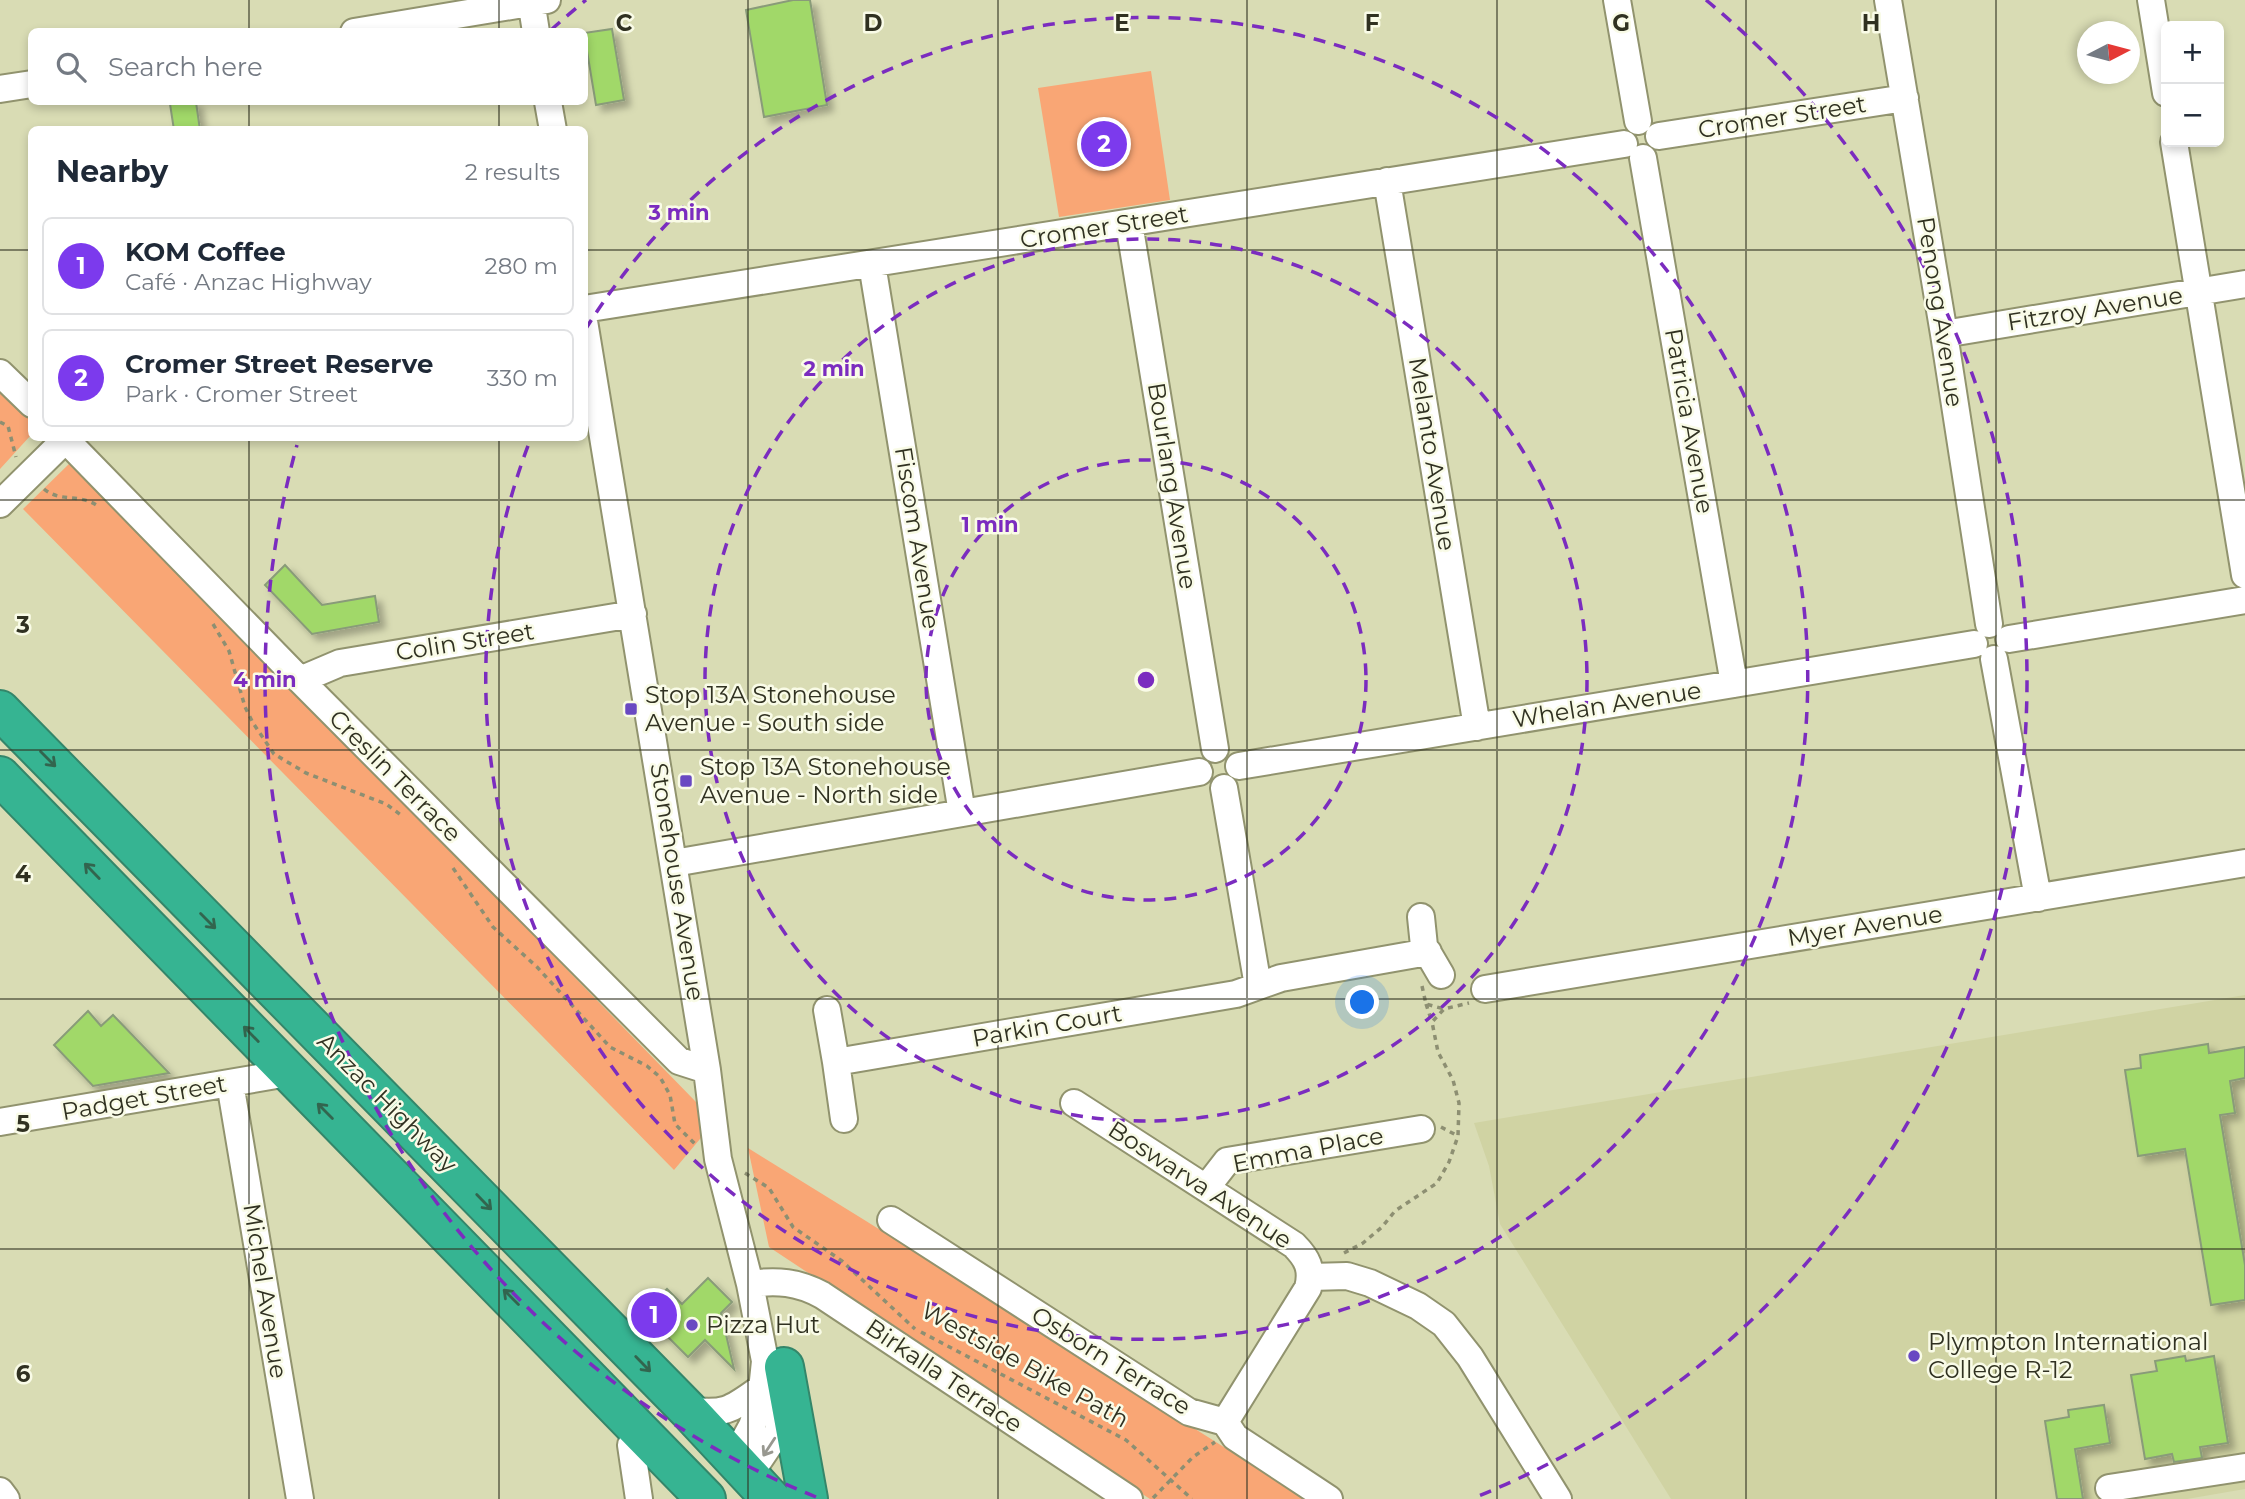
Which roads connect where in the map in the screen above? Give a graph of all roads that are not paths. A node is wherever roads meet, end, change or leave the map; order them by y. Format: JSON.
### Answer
{"nodes":[{"id":1,"x":1617,"y":0,"type":"edge"},
{"id":2,"x":1888,"y":0,"type":"edge"},
{"id":3,"x":2151,"y":0,"type":"edge"},
{"id":4,"x":536,"y":1,"type":"edge"},
{"id":5,"x":377,"y":28,"type":"edge"},
{"id":6,"x":536,"y":28,"type":"edge"},
{"id":7,"x":2165,"y":84,"type":"edge"},
{"id":8,"x":28,"y":85,"type":"edge"},
{"id":9,"x":0,"y":89,"type":"edge"},
{"id":10,"x":1905,"y":98,"type":"junction"},
{"id":11,"x":548,"y":105,"type":"edge"},
{"id":12,"x":551,"y":126,"type":"edge"},
{"id":13,"x":1649,"y":129,"type":"junction"},
{"id":14,"x":2175,"y":147,"type":"edge"},
{"id":15,"x":1633,"y":151,"type":"junction"},
{"id":16,"x":1387,"y":181,"type":"junction"},
{"id":17,"x":1129,"y":223,"type":"junction"},
{"id":18,"x":872,"y":264,"type":"junction"},
{"id":19,"x":2245,"y":284,"type":"edge"},
{"id":20,"x":2198,"y":292,"type":"junction"},
{"id":21,"x":588,"y":308,"type":"edge"},
{"id":22,"x":1944,"y":334,"type":"junction"},
{"id":23,"x":588,"y":345,"type":"edge"},
{"id":24,"x":0,"y":373,"type":"edge"},
{"id":25,"x":28,"y":400,"type":"edge"},
{"id":26,"x":62,"y":441,"type":"edge"},
{"id":27,"x":68,"y":441,"type":"edge"},
{"id":28,"x":0,"y":504,"type":"edge"},
{"id":29,"x":2245,"y":575,"type":"edge"},
{"id":30,"x":2245,"y":600,"type":"edge"},
{"id":31,"x":633,"y":614,"type":"junction"},
{"id":32,"x":1992,"y":641,"type":"junction"},
{"id":33,"x":300,"y":680,"type":"junction"},
{"id":34,"x":1734,"y":684,"type":"junction"},
{"id":35,"x":0,"y":710,"type":"edge"},
{"id":36,"x":1477,"y":727,"type":"junction"},
{"id":37,"x":1215,"y":749,"type":"junction"},
{"id":38,"x":1239,"y":766,"type":"junction"},
{"id":39,"x":1199,"y":772,"type":"junction"},
{"id":40,"x":0,"y":776,"type":"edge"},
{"id":41,"x":1224,"y":788,"type":"junction"},
{"id":42,"x":962,"y":813,"type":"junction"},
{"id":43,"x":674,"y":863,"type":"junction"},
{"id":44,"x":2245,"y":863,"type":"edge"},
{"id":45,"x":2038,"y":898,"type":"junction"},
{"id":46,"x":1421,"y":917,"type":"dead end"},
{"id":47,"x":1428,"y":952,"type":"junction"},
{"id":48,"x":1441,"y":975,"type":"dead end"},
{"id":49,"x":1258,"y":986,"type":"junction"},
{"id":50,"x":1485,"y":989,"type":"dead end"},
{"id":51,"x":827,"y":1010,"type":"dead end"},
{"id":52,"x":836,"y":1062,"type":"junction"},
{"id":53,"x":707,"y":1070,"type":"junction"},
{"id":54,"x":288,"y":1073,"type":"junction"},
{"id":55,"x":230,"y":1083,"type":"junction"},
{"id":56,"x":373,"y":1089,"type":"junction"},
{"id":57,"x":1073,"y":1103,"type":"dead end"},
{"id":58,"x":844,"y":1119,"type":"dead end"},
{"id":59,"x":0,"y":1122,"type":"edge"},
{"id":60,"x":1421,"y":1129,"type":"dead end"},
{"id":61,"x":419,"y":1136,"type":"junction"},
{"id":62,"x":375,"y":1160,"type":"junction"},
{"id":63,"x":1206,"y":1188,"type":"junction"},
{"id":64,"x":891,"y":1220,"type":"dead end"},
{"id":65,"x":1311,"y":1278,"type":"junction"},
{"id":66,"x":758,"y":1282,"type":"junction"},
{"id":67,"x":559,"y":1346,"type":"junction"},
{"id":68,"x":774,"y":1376,"type":"junction"},
{"id":69,"x":688,"y":1410,"type":"junction"},
{"id":70,"x":1223,"y":1431,"type":"junction"},
{"id":71,"x":631,"y":1445,"type":"junction"},
{"id":72,"x":2245,"y":1466,"type":"edge"},
{"id":73,"x":747,"y":1483,"type":"edge"},
{"id":74,"x":2109,"y":1488,"type":"dead end"},
{"id":75,"x":0,"y":1491,"type":"edge"},
{"id":76,"x":1141,"y":1498,"type":"edge"},
{"id":77,"x":6,"y":1499,"type":"edge"},
{"id":78,"x":300,"y":1499,"type":"edge"},
{"id":79,"x":639,"y":1499,"type":"edge"},
{"id":80,"x":671,"y":1499,"type":"edge"},
{"id":81,"x":708,"y":1499,"type":"edge"},
{"id":82,"x":808,"y":1499,"type":"edge"},
{"id":83,"x":1329,"y":1499,"type":"edge"},
{"id":84,"x":1558,"y":1499,"type":"edge"}],
"edges":[{"from":1,"to":13,"type":"street"},
{"from":2,"to":10,"type":"street","name":"Penong Avenue"},
{"from":3,"to":7,"type":"street"},
{"from":4,"to":5,"type":"street"},
{"from":4,"to":6,"type":"street"},
{"from":8,"to":9,"type":"street"},
{"from":10,"to":13,"type":"street","name":"Cromer Street"},
{"from":10,"to":22,"type":"street","name":"Penong Avenue"},
{"from":11,"to":12,"type":"street"},
{"from":13,"to":15,"type":"street"},
{"from":14,"to":20,"type":"street"},
{"from":15,"to":16,"type":"street","name":"Cromer Street"},
{"from":15,"to":34,"type":"street","name":"Patricia Avenue"},
{"from":16,"to":17,"type":"street","name":"Cromer Street"},
{"from":16,"to":36,"type":"street","name":"Melanto Avenue"},
{"from":17,"to":18,"type":"street","name":"Cromer Street"},
{"from":17,"to":37,"type":"street","name":"Bourlang Avenue"},
{"from":18,"to":21,"type":"street","name":"Cromer Street"},
{"from":18,"to":42,"type":"street","name":"Fiscom Avenue"},
{"from":19,"to":20,"type":"street","name":"Fitzroy Avenue"},
{"from":20,"to":22,"type":"street","name":"Fitzroy Avenue"},
{"from":20,"to":29,"type":"street"},
{"from":22,"to":32,"type":"street","name":"Penong Avenue"},
{"from":23,"to":31,"type":"street","name":"Stonehouse Avenue"},
{"from":24,"to":25,"type":"street"},
{"from":26,"to":28,"type":"street"},
{"from":27,"to":33,"type":"street","name":"Creslin Terrace"},
{"from":30,"to":32,"type":"street","name":"Whelan Avenue"},
{"from":31,"to":33,"type":"street","name":"Colin Street"},
{"from":31,"to":43,"type":"street","name":"Stonehouse Avenue"},
{"from":32,"to":34,"type":"street","name":"Whelan Avenue"},
{"from":32,"to":45,"type":"street","name":"Penong Avenue"},
{"from":33,"to":53,"type":"street","name":"Creslin Terrace"},
{"from":34,"to":36,"type":"street","name":"Whelan Avenue"},
{"from":35,"to":56,"type":"highway","name":"Anzac Highway","one_way":true},
{"from":36,"to":38,"type":"street","name":"Whelan Avenue"},
{"from":37,"to":38,"type":"street"},
{"from":37,"to":39,"type":"street"},
{"from":38,"to":41,"type":"street"},
{"from":39,"to":41,"type":"street"},
{"from":39,"to":42,"type":"street"},
{"from":54,"to":40,"type":"highway","name":"Anzac Highway","one_way":true},
{"from":41,"to":49,"type":"street"},
{"from":42,"to":43,"type":"street"},
{"from":43,"to":53,"type":"street","name":"Stonehouse Avenue"},
{"from":44,"to":45,"type":"street","name":"Myer Avenue"},
{"from":45,"to":50,"type":"street","name":"Myer Avenue"},
{"from":46,"to":47,"type":"street"},
{"from":47,"to":48,"type":"street"},
{"from":47,"to":49,"type":"street","name":"Parkin Court"},
{"from":49,"to":52,"type":"street","name":"Parkin Court"},
{"from":51,"to":52,"type":"street"},
{"from":52,"to":58,"type":"street"},
{"from":53,"to":66,"type":"street","name":"Stonehouse Avenue"},
{"from":54,"to":55,"type":"street","name":"Padget Street"},
{"from":62,"to":54,"type":"highway","name":"Anzac Highway","one_way":true},
{"from":55,"to":59,"type":"street","name":"Padget Street"},
{"from":55,"to":78,"type":"street","name":"Michel Avenue"},
{"from":56,"to":61,"type":"highway","name":"Anzac Highway"},
{"from":56,"to":62,"type":"highway"},
{"from":57,"to":63,"type":"street","name":"Boswarva Avenue"},
{"from":60,"to":63,"type":"street","name":"Emma Place"},
{"from":61,"to":62,"type":"highway"},
{"from":61,"to":69,"type":"highway","name":"Anzac Highway","one_way":true},
{"from":67,"to":62,"type":"highway","name":"Anzac Highway","one_way":true},
{"from":63,"to":65,"type":"street","name":"Boswarva Avenue"},
{"from":64,"to":70,"type":"street","name":"Osborn Terrace"},
{"from":65,"to":70,"type":"street"},
{"from":65,"to":84,"type":"street"},
{"from":66,"to":68,"type":"street","name":"Stonehouse Avenue"},
{"from":66,"to":76,"type":"street","name":"Birkalla Terrace"},
{"from":67,"to":71,"type":"highway"},
{"from":67,"to":81,"type":"highway","name":"Anzac Highway"},
{"from":68,"to":69,"type":"street"},
{"from":68,"to":73,"type":"street","name":"Stonehouse Avenue"},
{"from":68,"to":82,"type":"highway"},
{"from":69,"to":73,"type":"highway","name":"Anzac Highway"},
{"from":70,"to":83,"type":"street"},
{"from":71,"to":79,"type":"street"},
{"from":71,"to":80,"type":"highway"},
{"from":72,"to":74,"type":"street"},
{"from":73,"to":81,"type":"highway"},
{"from":75,"to":77,"type":"street"}]}
